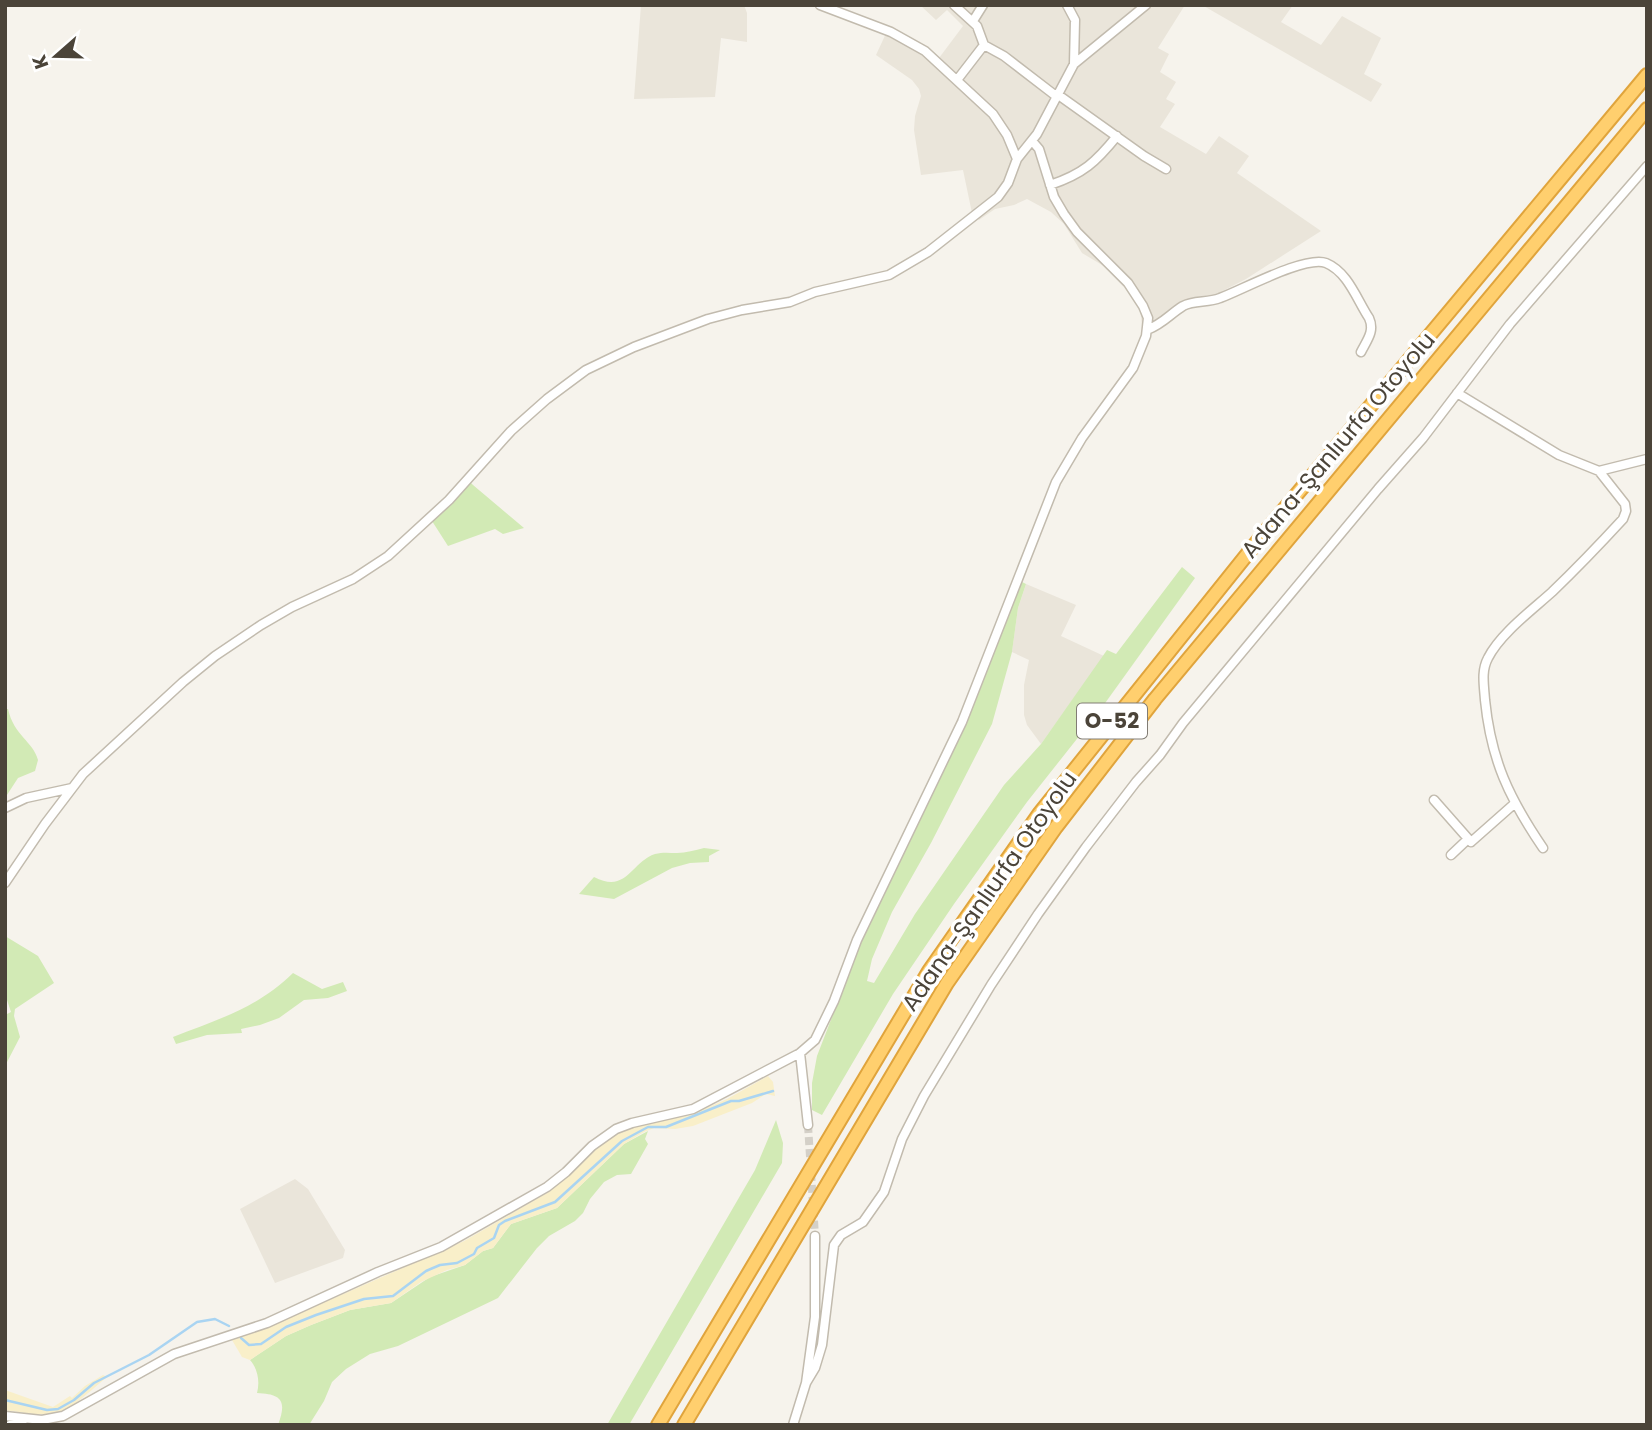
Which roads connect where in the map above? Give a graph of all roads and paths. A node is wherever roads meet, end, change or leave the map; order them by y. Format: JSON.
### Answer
{"nodes":[{"id":1,"x":820,"y":5,"type":"edge"},
{"id":2,"x":954,"y":5,"type":"edge"},
{"id":3,"x":983,"y":5,"type":"edge"},
{"id":4,"x":1066,"y":5,"type":"edge"},
{"id":5,"x":1146,"y":5,"type":"edge"},
{"id":6,"x":973,"y":21,"type":"junction"},
{"id":7,"x":984,"y":45,"type":"junction"},
{"id":8,"x":1074,"y":64,"type":"junction"},
{"id":9,"x":1647,"y":75,"type":"edge"},
{"id":10,"x":957,"y":80,"type":"junction"},
{"id":11,"x":1057,"y":95,"type":"junction"},
{"id":12,"x":1647,"y":109,"type":"edge"},
{"id":13,"x":1117,"y":136,"type":"junction"},
{"id":14,"x":1032,"y":142,"type":"junction"},
{"id":15,"x":1017,"y":159,"type":"junction"},
{"id":16,"x":1647,"y":166,"type":"edge"},
{"id":17,"x":1166,"y":169,"type":"dead end"},
{"id":18,"x":1050,"y":185,"type":"junction"},
{"id":19,"x":1147,"y":330,"type":"junction"},
{"id":20,"x":1361,"y":352,"type":"dead end"},
{"id":21,"x":1457,"y":393,"type":"junction"},
{"id":22,"x":1647,"y":458,"type":"edge"},
{"id":23,"x":1600,"y":471,"type":"junction"},
{"id":24,"x":72,"y":788,"type":"junction"},
{"id":25,"x":1434,"y":800,"type":"dead end"},
{"id":26,"x":1514,"y":804,"type":"junction"},
{"id":27,"x":5,"y":808,"type":"edge"},
{"id":28,"x":1468,"y":839,"type":"junction"},
{"id":29,"x":1543,"y":848,"type":"dead end"},
{"id":30,"x":1451,"y":855,"type":"dead end"},
{"id":31,"x":5,"y":883,"type":"edge"},
{"id":32,"x":800,"y":1053,"type":"junction"},
{"id":33,"x":808,"y":1125,"type":"tunnel mouth"},
{"id":34,"x":816,"y":1236,"type":"tunnel mouth"},
{"id":35,"x":806,"y":1383,"type":"junction"},
{"id":36,"x":5,"y":1416,"type":"edge"},
{"id":37,"x":25,"y":1419,"type":"junction"},
{"id":38,"x":10,"y":1425,"type":"edge"},
{"id":39,"x":658,"y":1425,"type":"edge"},
{"id":40,"x":684,"y":1425,"type":"edge"},
{"id":41,"x":793,"y":1425,"type":"edge"}],
"edges":[{"from":1,"to":10,"type":"street"},
{"from":2,"to":6,"type":"street"},
{"from":3,"to":6,"type":"street"},
{"from":4,"to":8,"type":"street"},
{"from":5,"to":8,"type":"street"},
{"from":6,"to":7,"type":"street"},
{"from":7,"to":10,"type":"street"},
{"from":7,"to":11,"type":"street"},
{"from":8,"to":11,"type":"street"},
{"from":9,"to":39,"type":"highway","name":"Adana-Şanlıurfa Otoyolu","number":"O-52"},
{"from":10,"to":15,"type":"street"},
{"from":11,"to":13,"type":"street"},
{"from":11,"to":14,"type":"street"},
{"from":12,"to":40,"type":"highway","name":"Adana-Şanlıurfa Otoyolu","number":"O-52"},
{"from":13,"to":17,"type":"street"},
{"from":13,"to":18,"type":"street"},
{"from":14,"to":15,"type":"street"},
{"from":14,"to":18,"type":"street"},
{"from":15,"to":24,"type":"street"},
{"from":16,"to":21,"type":"street"},
{"from":18,"to":19,"type":"street"},
{"from":19,"to":20,"type":"street"},
{"from":19,"to":32,"type":"street"},
{"from":21,"to":23,"type":"street"},
{"from":21,"to":35,"type":"street"},
{"from":22,"to":23,"type":"street"},
{"from":23,"to":26,"type":"street"},
{"from":24,"to":27,"type":"street"},
{"from":24,"to":31,"type":"street"},
{"from":25,"to":28,"type":"street"},
{"from":26,"to":28,"type":"street"},
{"from":26,"to":29,"type":"street"},
{"from":28,"to":30,"type":"street"},
{"from":32,"to":33,"type":"street"},
{"from":32,"to":37,"type":"street"},
{"from":34,"to":35,"type":"street"},
{"from":35,"to":41,"type":"street"},
{"from":36,"to":37,"type":"street"},
{"from":37,"to":38,"type":"street"}]}
